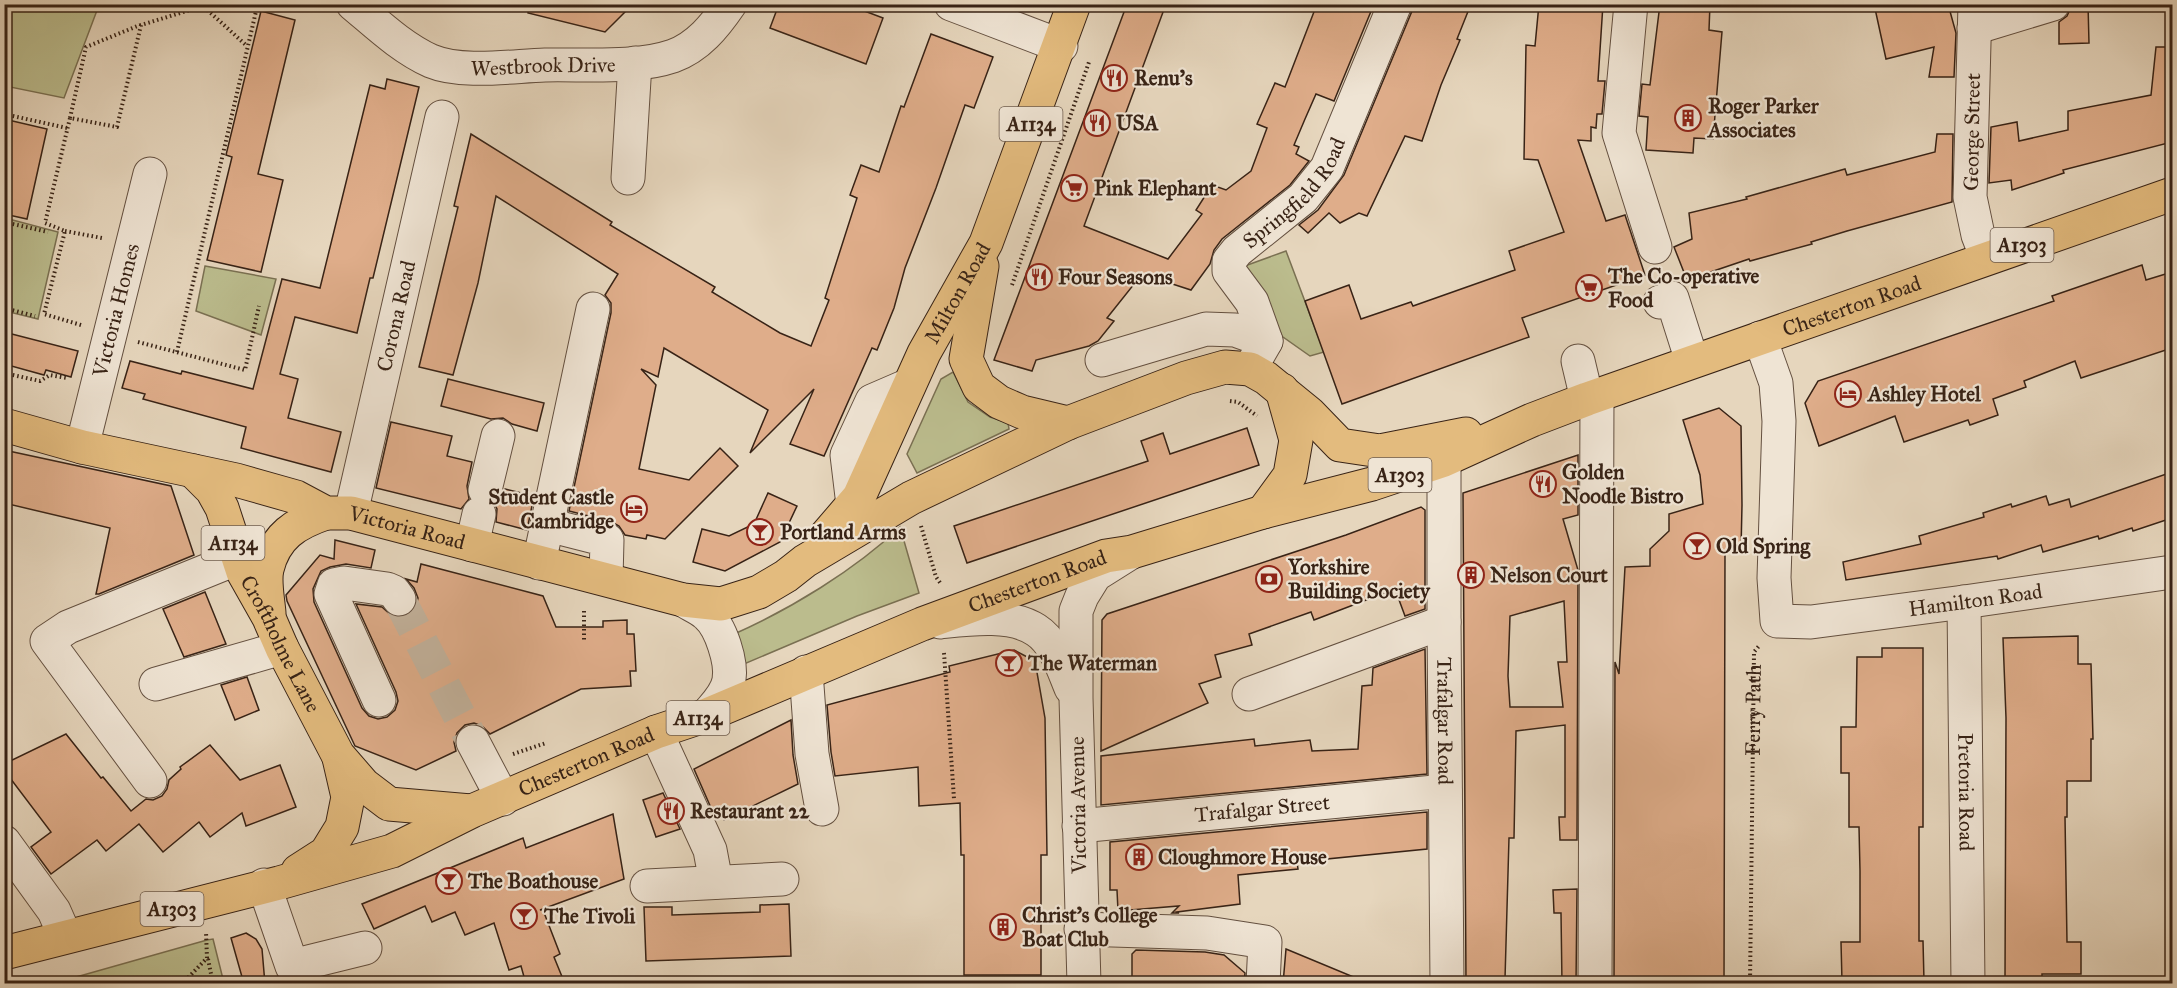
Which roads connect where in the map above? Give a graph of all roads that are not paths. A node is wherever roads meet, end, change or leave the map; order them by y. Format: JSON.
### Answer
{"nodes":[{"id":1,"x":352,"y":4,"type":"edge"},
{"id":2,"x":730,"y":4,"type":"edge"},
{"id":3,"x":951,"y":4,"type":"edge"},
{"id":4,"x":1074,"y":4,"type":"edge"},
{"id":5,"x":1395,"y":4,"type":"edge"},
{"id":6,"x":1631,"y":4,"type":"edge"},
{"id":7,"x":2053,"y":4,"type":"edge"},
{"id":8,"x":1975,"y":16,"type":"edge"},
{"id":9,"x":1060,"y":46,"type":"junction"},
{"id":10,"x":635,"y":63,"type":"junction"},
{"id":11,"x":442,"y":117,"type":"dead end"},
{"id":12,"x":150,"y":174,"type":"dead end"},
{"id":13,"x":628,"y":178,"type":"dead end"},
{"id":14,"x":2172,"y":194,"type":"edge"},
{"id":15,"x":986,"y":243,"type":"junction"},
{"id":16,"x":1655,"y":246,"type":"dead end"},
{"id":17,"x":1987,"y":258,"type":"junction"},
{"id":18,"x":1666,"y":300,"type":"dead end"},
{"id":19,"x":593,"y":309,"type":"dead end"},
{"id":20,"x":1760,"y":338,"type":"junction"},
{"id":21,"x":1258,"y":355,"type":"junction"},
{"id":22,"x":1102,"y":360,"type":"dead end"},
{"id":23,"x":1578,"y":361,"type":"dead end"},
{"id":24,"x":1692,"y":361,"type":"junction"},
{"id":25,"x":1282,"y":390,"type":"junction"},
{"id":26,"x":1592,"y":397,"type":"junction"},
{"id":27,"x":1532,"y":420,"type":"junction"},
{"id":28,"x":1068,"y":423,"type":"junction"},
{"id":29,"x":4,"y":425,"type":"edge"},
{"id":30,"x":498,"y":436,"type":"dead end"},
{"id":31,"x":82,"y":447,"type":"junction"},
{"id":32,"x":1444,"y":460,"type":"junction"},
{"id":33,"x":193,"y":471,"type":"junction"},
{"id":34,"x":1263,"y":512,"type":"junction"},
{"id":35,"x":338,"y":513,"type":"junction"},
{"id":36,"x":548,"y":525,"type":"junction"},
{"id":37,"x":472,"y":545,"type":"junction"},
{"id":38,"x":1132,"y":552,"type":"junction"},
{"id":39,"x":238,"y":558,"type":"junction"},
{"id":40,"x":805,"y":561,"type":"junction"},
{"id":41,"x":539,"y":563,"type":"junction"},
{"id":42,"x":2172,"y":572,"type":"edge"},
{"id":43,"x":606,"y":579,"type":"junction"},
{"id":44,"x":399,"y":598,"type":"tunnel mouth"},
{"id":45,"x":683,"y":600,"type":"junction"},
{"id":46,"x":1964,"y":602,"type":"junction"},
{"id":47,"x":269,"y":618,"type":"junction"},
{"id":48,"x":1444,"y":622,"type":"junction"},
{"id":49,"x":932,"y":623,"type":"junction"},
{"id":50,"x":282,"y":648,"type":"junction"},
{"id":51,"x":806,"y":672,"type":"junction"},
{"id":52,"x":156,"y":684,"type":"dead end"},
{"id":53,"x":1250,"y":694,"type":"dead end"},
{"id":54,"x":1076,"y":698,"type":"junction"},
{"id":55,"x":379,"y":700,"type":"dead end"},
{"id":56,"x":707,"y":715,"type":"junction"},
{"id":57,"x":656,"y":732,"type":"junction"},
{"id":58,"x":473,"y":742,"type":"tunnel mouth"},
{"id":59,"x":338,"y":755,"type":"junction"},
{"id":60,"x":150,"y":781,"type":"dead end"},
{"id":61,"x":1445,"y":791,"type":"junction"},
{"id":62,"x":502,"y":799,"type":"junction"},
{"id":63,"x":822,"y":809,"type":"dead end"},
{"id":64,"x":472,"y":811,"type":"junction"},
{"id":65,"x":1079,"y":826,"type":"junction"},
{"id":66,"x":4,"y":842,"type":"edge"},
{"id":67,"x":782,"y":879,"type":"dead end"},
{"id":68,"x":716,"y":882,"type":"junction"},
{"id":69,"x":272,"y":884,"type":"junction"},
{"id":70,"x":647,"y":886,"type":"dead end"},
{"id":71,"x":1081,"y":929,"type":"junction"},
{"id":72,"x":65,"y":936,"type":"junction"},
{"id":73,"x":365,"y":948,"type":"dead end"},
{"id":74,"x":4,"y":953,"type":"edge"},
{"id":75,"x":1084,"y":984,"type":"edge"},
{"id":76,"x":1263,"y":984,"type":"edge"},
{"id":77,"x":1448,"y":984,"type":"edge"},
{"id":78,"x":1595,"y":984,"type":"edge"},
{"id":79,"x":1968,"y":984,"type":"edge"}],
"edges":[{"from":1,"to":10,"type":"street","name":"Westbrook Drive"},
{"from":2,"to":10,"type":"street","name":"Westbrook Drive"},
{"from":3,"to":9,"type":"street"},
{"from":4,"to":9,"type":"main road","name":"Milton Road","number":"A1134"},
{"from":5,"to":21,"type":"street","name":"Springfield Road"},
{"from":6,"to":16,"type":"street"},
{"from":7,"to":8,"type":"street"},
{"from":8,"to":17,"type":"street","name":"George Street"},
{"from":9,"to":15,"type":"main road","name":"Milton Road","number":"A1134"},
{"from":10,"to":13,"type":"street"},
{"from":11,"to":35,"type":"street","name":"Corona Road"},
{"from":12,"to":31,"type":"street","name":"Victoria Homes"},
{"from":14,"to":17,"type":"main road","name":"Chesterton Road","number":"A1303"},
{"from":15,"to":28,"type":"main road"},
{"from":15,"to":40,"type":"main road","name":"Milton Road","number":"A1134"},
{"from":17,"to":20,"type":"main road","name":"Chesterton Road","number":"A1303"},
{"from":18,"to":24,"type":"street"},
{"from":19,"to":36,"type":"street"},
{"from":20,"to":24,"type":"main road","name":"Chesterton Road","number":"A1303"},
{"from":20,"to":46,"type":"street","name":"Hamilton Road"},
{"from":21,"to":22,"type":"street"},
{"from":21,"to":25,"type":"main road"},
{"from":21,"to":28,"type":"main road","number":"A1134"},
{"from":23,"to":26,"type":"street"},
{"from":24,"to":26,"type":"main road","name":"Chesterton Road","number":"A1303"},
{"from":25,"to":27,"type":"main road","number":"A1303"},
{"from":25,"to":34,"type":"main road"},
{"from":26,"to":27,"type":"main road","name":"Chesterton Road","number":"A1303"},
{"from":26,"to":78,"type":"street"},
{"from":27,"to":32,"type":"main road","number":"A1303"},
{"from":28,"to":40,"type":"main road","number":"A1134"},
{"from":29,"to":31,"type":"main road","name":"Victoria Road","number":"A1134"},
{"from":30,"to":37,"type":"street"},
{"from":31,"to":33,"type":"main road","name":"Victoria Road","number":"A1134"},
{"from":32,"to":34,"type":"main road","number":"A1303"},
{"from":32,"to":48,"type":"street","name":"Trafalgar Road"},
{"from":33,"to":35,"type":"main road","name":"Victoria Road","number":"A1134"},
{"from":33,"to":39,"type":"main road","name":"Croftholme Lane","number":"A1134"},
{"from":34,"to":38,"type":"main road","name":"Chesterton Road","number":"A1134"},
{"from":35,"to":37,"type":"main road","name":"Victoria Road","number":"A1134"},
{"from":35,"to":47,"type":"main road","number":"A1134"},
{"from":36,"to":41,"type":"street"},
{"from":36,"to":43,"type":"street"},
{"from":37,"to":41,"type":"main road","name":"Victoria Road","number":"A1134"},
{"from":38,"to":49,"type":"main road","name":"Chesterton Road","number":"A1134"},
{"from":38,"to":54,"type":"street","name":"Victoria Avenue"},
{"from":39,"to":47,"type":"main road","name":"Croftholme Lane","number":"A1134"},
{"from":39,"to":60,"type":"street"},
{"from":40,"to":45,"type":"main road","name":"Victoria Road","number":"A1134"},
{"from":41,"to":43,"type":"main road","name":"Victoria Road","number":"A1134"},
{"from":42,"to":46,"type":"street","name":"Hamilton Road"},
{"from":43,"to":45,"type":"main road","name":"Victoria Road","number":"A1134"},
{"from":44,"to":55,"type":"street"},
{"from":45,"to":56,"type":"street"},
{"from":46,"to":79,"type":"street","name":"Pretoria Road"},
{"from":47,"to":50,"type":"main road","name":"Croftholme Lane","number":"A1134"},
{"from":48,"to":53,"type":"street"},
{"from":48,"to":61,"type":"street","name":"Trafalgar Road"},
{"from":49,"to":51,"type":"main road","name":"Chesterton Road","number":"A1134"},
{"from":49,"to":54,"type":"street"},
{"from":50,"to":52,"type":"street"},
{"from":50,"to":59,"type":"main road","name":"Croftholme Lane","number":"A1134"},
{"from":51,"to":56,"type":"main road","name":"Chesterton Road","number":"A1134"},
{"from":51,"to":63,"type":"street"},
{"from":54,"to":65,"type":"street","name":"Victoria Avenue"},
{"from":56,"to":57,"type":"main road","name":"Chesterton Road","number":"A1134"},
{"from":57,"to":62,"type":"main road","name":"Chesterton Road","number":"A1134"},
{"from":57,"to":68,"type":"street"},
{"from":58,"to":62,"type":"street"},
{"from":59,"to":64,"type":"main road","number":"A1134"},
{"from":59,"to":69,"type":"main road","number":"A1303"},
{"from":61,"to":65,"type":"street","name":"Trafalgar Street"},
{"from":61,"to":77,"type":"street","name":"Trafalgar Road"},
{"from":62,"to":64,"type":"main road","name":"Chesterton Road","number":"A1134"},
{"from":64,"to":69,"type":"main road","name":"Chesterton Road","number":"A1134"},
{"from":65,"to":71,"type":"street","name":"Victoria Avenue"},
{"from":66,"to":72,"type":"street"},
{"from":67,"to":68,"type":"street"},
{"from":68,"to":70,"type":"street"},
{"from":69,"to":72,"type":"main road","name":"Chesterton Road","number":"A1303"},
{"from":69,"to":73,"type":"street"},
{"from":71,"to":75,"type":"street","name":"Victoria Avenue"},
{"from":71,"to":76,"type":"street"},
{"from":72,"to":74,"type":"main road","name":"Chesterton Road","number":"A1303"}]}
